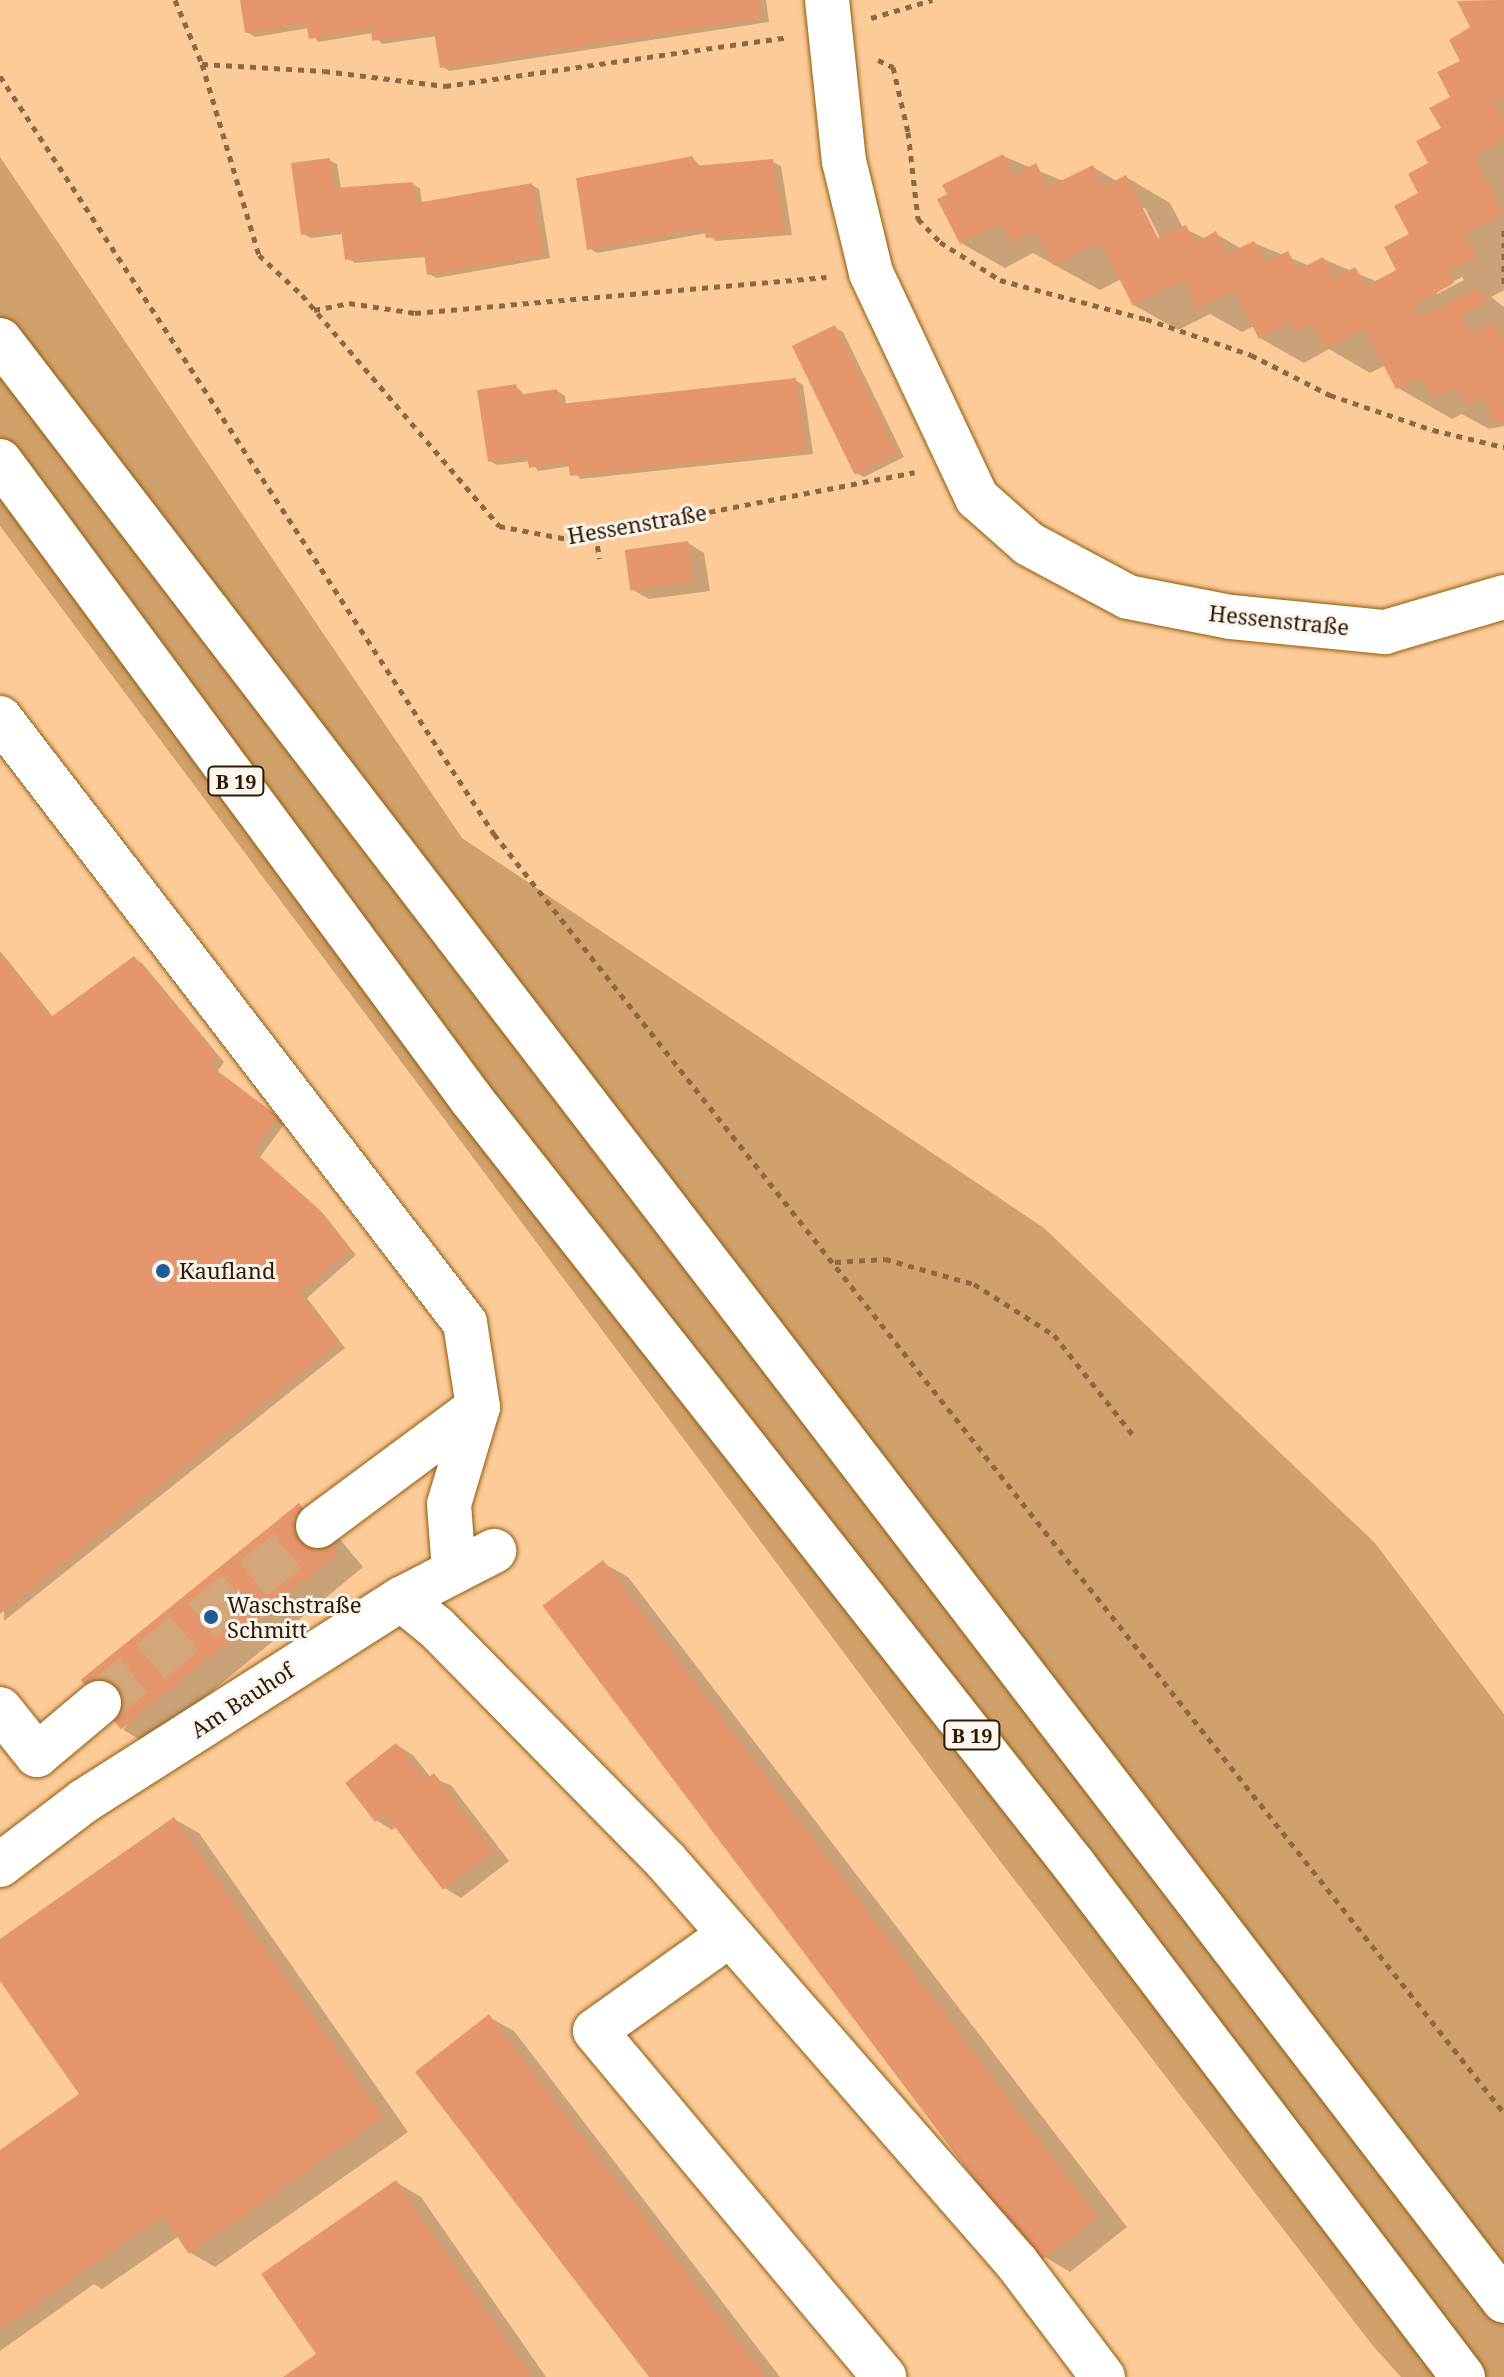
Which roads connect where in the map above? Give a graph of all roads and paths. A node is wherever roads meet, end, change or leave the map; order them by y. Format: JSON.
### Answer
{"nodes":[{"id":1,"x":175,"y":0,"type":"edge"},
{"id":2,"x":932,"y":0,"type":"edge"},
{"id":3,"x":828,"y":16,"type":"edge"},
{"id":4,"x":873,"y":58,"type":"dead end"},
{"id":5,"x":202,"y":64,"type":"junction"},
{"id":6,"x":0,"y":76,"type":"edge"},
{"id":7,"x":1504,"y":230,"type":"edge"},
{"id":8,"x":871,"y":273,"type":"junction"},
{"id":9,"x":1504,"y":287,"type":"edge"},
{"id":10,"x":314,"y":310,"type":"junction"},
{"id":11,"x":0,"y":340,"type":"edge"},
{"id":12,"x":1504,"y":447,"type":"edge"},
{"id":13,"x":0,"y":461,"type":"edge"},
{"id":14,"x":959,"y":463,"type":"junction"},
{"id":15,"x":595,"y":534,"type":"junction"},
{"id":16,"x":600,"y":559,"type":"dead end"},
{"id":17,"x":1504,"y":597,"type":"edge"},
{"id":18,"x":0,"y":718,"type":"edge"},
{"id":19,"x":834,"y":1262,"type":"junction"},
{"id":20,"x":478,"y":1407,"type":"junction"},
{"id":21,"x":1133,"y":1435,"type":"dead end"},
{"id":22,"x":318,"y":1526,"type":"tunnel mouth"},
{"id":23,"x":494,"y":1551,"type":"dead end"},
{"id":24,"x":454,"y":1571,"type":"junction"},
{"id":25,"x":401,"y":1599,"type":"junction"},
{"id":26,"x":99,"y":1703,"type":"tunnel mouth"},
{"id":27,"x":0,"y":1709,"type":"edge"},
{"id":28,"x":0,"y":1865,"type":"edge"},
{"id":29,"x":728,"y":1936,"type":"junction"},
{"id":30,"x":1504,"y":2113,"type":"edge"},
{"id":31,"x":1504,"y":2301,"type":"edge"},
{"id":32,"x":884,"y":2377,"type":"edge"},
{"id":33,"x":1103,"y":2377,"type":"edge"},
{"id":34,"x":1463,"y":2377,"type":"edge"}],
"edges":[{"from":1,"to":5,"type":"path","name":"Hessenstraße"},
{"from":2,"to":3,"type":"path"},
{"from":3,"to":5,"type":"path"},
{"from":3,"to":8,"type":"main road","name":"Hessenstraße"},
{"from":4,"to":12,"type":"path"},
{"from":5,"to":10,"type":"path","name":"Hessenstraße"},
{"from":6,"to":19,"type":"path"},
{"from":7,"to":9,"type":"path"},
{"from":8,"to":10,"type":"path"},
{"from":8,"to":14,"type":"main road","name":"Hessenstraße"},
{"from":10,"to":15,"type":"path","name":"Hessenstraße"},
{"from":11,"to":31,"type":"main road"},
{"from":13,"to":34,"type":"main road","number":"B 19"},
{"from":14,"to":15,"type":"path","name":"Hessenstraße"},
{"from":14,"to":17,"type":"main road","name":"Hessenstraße"},
{"from":15,"to":16,"type":"path"},
{"from":18,"to":20,"type":"main road"},
{"from":19,"to":21,"type":"path"},
{"from":19,"to":30,"type":"path"},
{"from":20,"to":22,"type":"main road"},
{"from":20,"to":24,"type":"main road"},
{"from":23,"to":24,"type":"main road","name":"Am Bauhof"},
{"from":24,"to":25,"type":"main road","name":"Am Bauhof"},
{"from":25,"to":28,"type":"main road","name":"Am Bauhof"},
{"from":25,"to":29,"type":"main road"},
{"from":26,"to":27,"type":"main road"},
{"from":29,"to":32,"type":"main road"},
{"from":29,"to":33,"type":"main road"}]}
